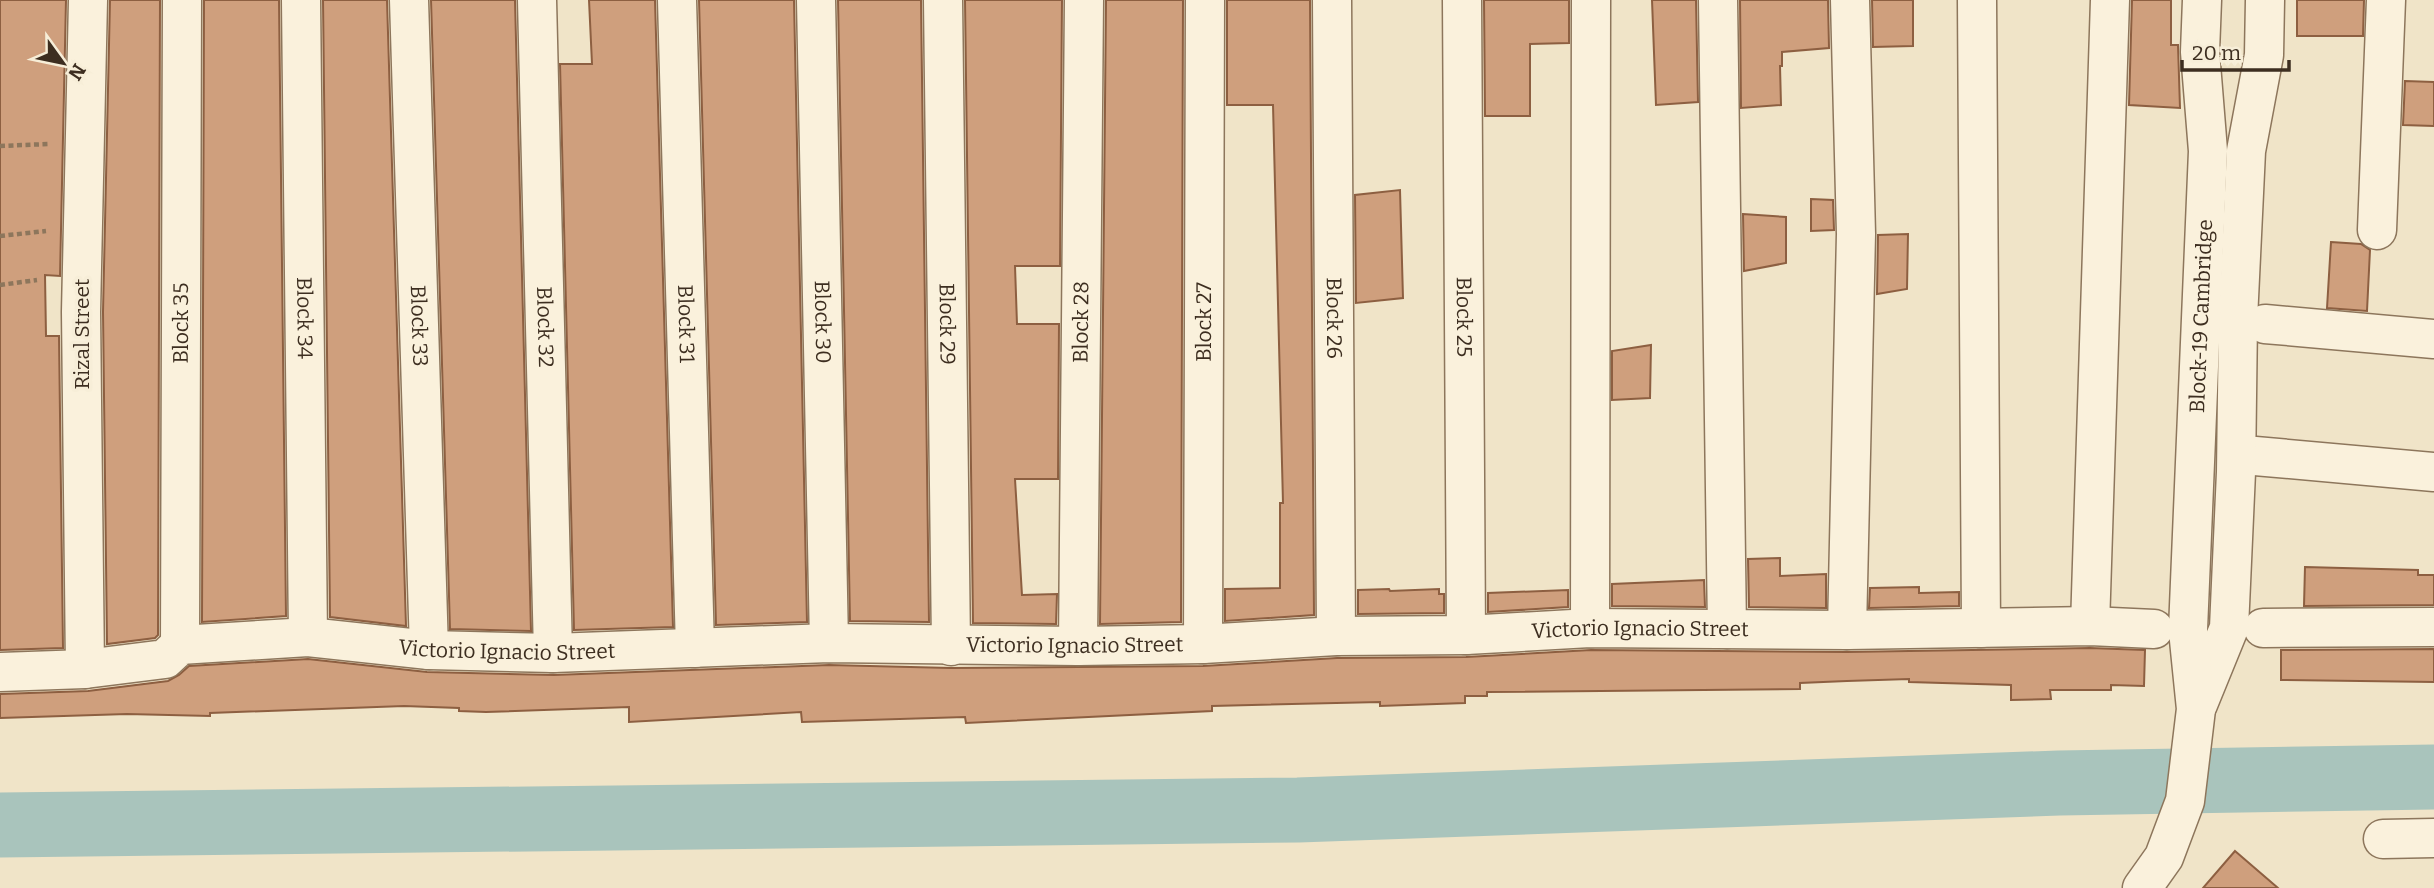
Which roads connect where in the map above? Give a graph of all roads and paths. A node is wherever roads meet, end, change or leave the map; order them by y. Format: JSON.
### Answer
{"nodes":[{"id":1,"x":88,"y":0,"type":"edge"},
{"id":2,"x":182,"y":0,"type":"edge"},
{"id":3,"x":301,"y":0,"type":"edge"},
{"id":4,"x":409,"y":0,"type":"edge"},
{"id":5,"x":537,"y":0,"type":"edge"},
{"id":6,"x":677,"y":0,"type":"edge"},
{"id":7,"x":816,"y":0,"type":"edge"},
{"id":8,"x":943,"y":0,"type":"edge"},
{"id":9,"x":1084,"y":0,"type":"edge"},
{"id":10,"x":1205,"y":0,"type":"edge"},
{"id":11,"x":1332,"y":0,"type":"edge"},
{"id":12,"x":1462,"y":0,"type":"edge"},
{"id":13,"x":1591,"y":0,"type":"edge"},
{"id":14,"x":1718,"y":0,"type":"edge"},
{"id":15,"x":1850,"y":0,"type":"edge"},
{"id":16,"x":1977,"y":0,"type":"edge"},
{"id":17,"x":2110,"y":0,"type":"edge"},
{"id":18,"x":2202,"y":0,"type":"edge"},
{"id":19,"x":2266,"y":0,"type":"edge"},
{"id":20,"x":2386,"y":0,"type":"edge"},
{"id":21,"x":85,"y":144,"type":"junction"},
{"id":22,"x":0,"y":146,"type":"edge"},
{"id":23,"x":2377,"y":230,"type":"dead end"},
{"id":24,"x":46,"y":231,"type":"dead end"},
{"id":25,"x":0,"y":236,"type":"edge"},
{"id":26,"x":37,"y":280,"type":"dead end"},
{"id":27,"x":0,"y":285,"type":"edge"},
{"id":28,"x":2265,"y":324,"type":"dead end"},
{"id":29,"x":2434,"y":339,"type":"edge"},
{"id":30,"x":2255,"y":456,"type":"dead end"},
{"id":31,"x":2434,"y":472,"type":"edge"},
{"id":32,"x":2090,"y":626,"type":"junction"},
{"id":33,"x":2434,"y":627,"type":"edge"},
{"id":34,"x":1590,"y":628,"type":"junction"},
{"id":35,"x":1981,"y":628,"type":"junction"},
{"id":36,"x":2246,"y":628,"type":"junction"},
{"id":37,"x":1727,"y":629,"type":"junction"},
{"id":38,"x":1847,"y":630,"type":"junction"},
{"id":39,"x":2171,"y":630,"type":"junction"},
{"id":40,"x":1466,"y":635,"type":"junction"},
{"id":41,"x":1336,"y":636,"type":"junction"},
{"id":42,"x":308,"y":637,"type":"junction"},
{"id":43,"x":829,"y":643,"type":"junction"},
{"id":44,"x":1203,"y":644,"type":"junction"},
{"id":45,"x":180,"y":645,"type":"junction"},
{"id":46,"x":951,"y":646,"type":"junction"},
{"id":47,"x":1078,"y":646,"type":"junction"},
{"id":48,"x":695,"y":648,"type":"junction"},
{"id":49,"x":429,"y":650,"type":"junction"},
{"id":50,"x":553,"y":653,"type":"junction"},
{"id":51,"x":85,"y":668,"type":"junction"},
{"id":52,"x":0,"y":672,"type":"edge"},
{"id":53,"x":2196,"y":709,"type":"junction"},
{"id":54,"x":2434,"y":838,"type":"edge"},
{"id":55,"x":2383,"y":839,"type":"dead end"},
{"id":56,"x":2142,"y":888,"type":"edge"}],
"edges":[{"from":1,"to":21,"type":"street","name":"Rizal Street"},
{"from":2,"to":45,"type":"street","name":"Block 35"},
{"from":3,"to":42,"type":"street","name":"Block 34"},
{"from":4,"to":49,"type":"street","name":"Block 33"},
{"from":5,"to":50,"type":"street","name":"Block 32"},
{"from":6,"to":48,"type":"street","name":"Block 31"},
{"from":7,"to":43,"type":"street","name":"Block 30"},
{"from":8,"to":46,"type":"street","name":"Block 29"},
{"from":9,"to":47,"type":"street","name":"Block 28"},
{"from":10,"to":44,"type":"street","name":"Block 27"},
{"from":11,"to":41,"type":"street","name":"Block 26"},
{"from":12,"to":40,"type":"street","name":"Block 25"},
{"from":13,"to":34,"type":"street"},
{"from":14,"to":37,"type":"street"},
{"from":15,"to":38,"type":"street"},
{"from":16,"to":35,"type":"street"},
{"from":17,"to":32,"type":"street"},
{"from":18,"to":39,"type":"street","name":"Block-19 Cambridge"},
{"from":19,"to":36,"type":"street","name":"Block-19 Cambridge"},
{"from":20,"to":23,"type":"street"},
{"from":21,"to":22,"type":"path"},
{"from":21,"to":51,"type":"street","name":"Rizal Street"},
{"from":24,"to":25,"type":"path"},
{"from":26,"to":27,"type":"path"},
{"from":28,"to":29,"type":"street"},
{"from":30,"to":31,"type":"street"},
{"from":32,"to":35,"type":"street","name":"Victorio Ignacio Street"},
{"from":32,"to":39,"type":"street","name":"Victorio Ignacio Street"},
{"from":33,"to":36,"type":"street"},
{"from":34,"to":37,"type":"street","name":"Victorio Ignacio Street"},
{"from":34,"to":40,"type":"street","name":"Victorio Ignacio Street"},
{"from":35,"to":38,"type":"street","name":"Victorio Ignacio Street"},
{"from":36,"to":53,"type":"street","name":"Block-19 Cambridge"},
{"from":37,"to":38,"type":"street","name":"Victorio Ignacio Street"},
{"from":39,"to":53,"type":"street","name":"Block-19 Cambridge"},
{"from":40,"to":41,"type":"street","name":"Victorio Ignacio Street"},
{"from":41,"to":44,"type":"street","name":"Victorio Ignacio Street"},
{"from":42,"to":45,"type":"street","name":"Victorio Ignacio Street"},
{"from":42,"to":49,"type":"street","name":"Victorio Ignacio Street"},
{"from":43,"to":46,"type":"street","name":"Victorio Ignacio Street"},
{"from":43,"to":48,"type":"street","name":"Victorio Ignacio Street"},
{"from":44,"to":47,"type":"street","name":"Victorio Ignacio Street"},
{"from":45,"to":51,"type":"street","name":"Victorio Ignacio Street"},
{"from":46,"to":47,"type":"street","name":"Victorio Ignacio Street"},
{"from":48,"to":50,"type":"street","name":"Victorio Ignacio Street"},
{"from":49,"to":50,"type":"street","name":"Victorio Ignacio Street"},
{"from":51,"to":52,"type":"street","name":"Victorio Ignacio Street"},
{"from":53,"to":56,"type":"street"},
{"from":54,"to":55,"type":"street"}]}
